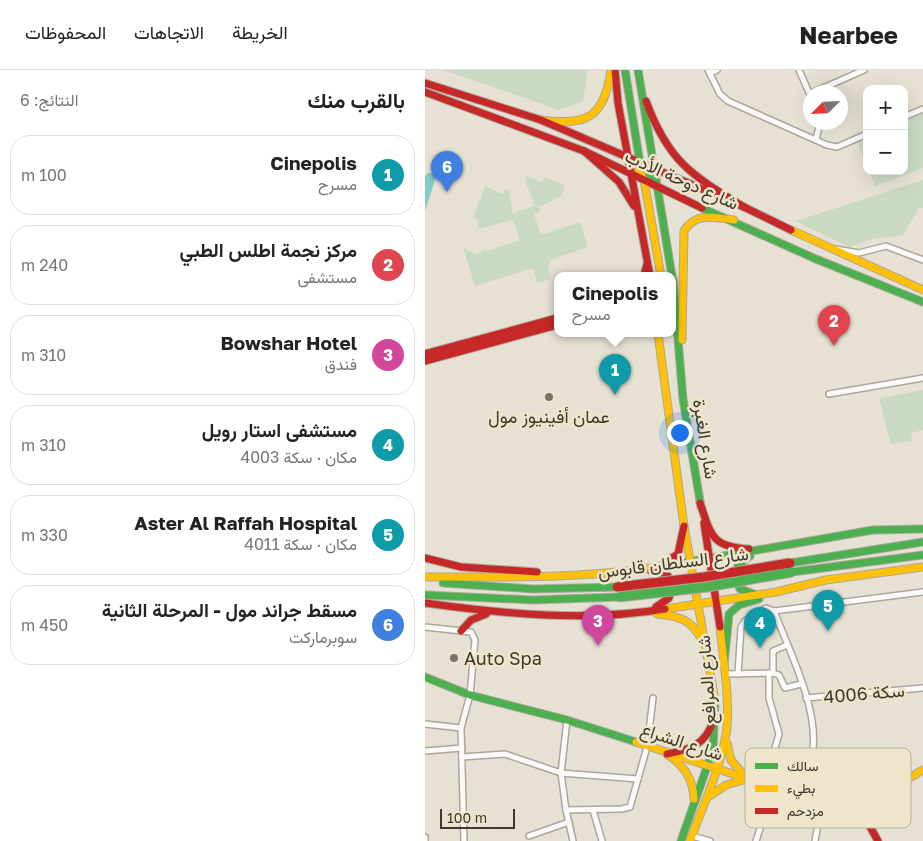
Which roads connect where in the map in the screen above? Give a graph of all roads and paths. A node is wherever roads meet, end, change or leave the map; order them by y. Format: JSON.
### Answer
{"nodes":[{"id":1,"x":613,"y":70,"type":"edge"},
{"id":2,"x":625,"y":70,"type":"edge"},
{"id":3,"x":717,"y":70,"type":"edge"},
{"id":4,"x":799,"y":70,"type":"edge"},
{"id":5,"x":864,"y":70,"type":"edge"},
{"id":6,"x":709,"y":72,"type":"edge"},
{"id":7,"x":638,"y":73,"type":"edge"},
{"id":8,"x":425,"y":83,"type":"edge"},
{"id":9,"x":806,"y":85,"type":"edge"},
{"id":10,"x":831,"y":85,"type":"edge"},
{"id":11,"x":425,"y":92,"type":"edge"},
{"id":12,"x":923,"y":108,"type":"edge"},
{"id":13,"x":908,"y":115,"type":"edge"},
{"id":14,"x":541,"y":120,"type":"junction"},
{"id":15,"x":818,"y":130,"type":"edge"},
{"id":16,"x":863,"y":136,"type":"edge"},
{"id":17,"x":816,"y":140,"type":"junction"},
{"id":18,"x":584,"y":151,"type":"junction"},
{"id":19,"x":628,"y":157,"type":"junction"},
{"id":20,"x":640,"y":164,"type":"junction"},
{"id":21,"x":654,"y":170,"type":"junction"},
{"id":22,"x":632,"y":174,"type":"junction"},
{"id":23,"x":644,"y":184,"type":"junction"},
{"id":24,"x":657,"y":187,"type":"junction"},
{"id":25,"x":634,"y":189,"type":"junction"},
{"id":26,"x":743,"y":207,"type":"junction"},
{"id":27,"x":639,"y":218,"type":"junction"},
{"id":28,"x":734,"y":220,"type":"junction"},
{"id":29,"x":824,"y":246,"type":"junction"},
{"id":30,"x":923,"y":260,"type":"edge"},
{"id":31,"x":647,"y":264,"type":"junction"},
{"id":32,"x":645,"y":272,"type":"edge"},
{"id":33,"x":649,"y":272,"type":"edge"},
{"id":34,"x":660,"y":272,"type":"edge"},
{"id":35,"x":671,"y":272,"type":"edge"},
{"id":36,"x":923,"y":290,"type":"edge"},
{"id":37,"x":923,"y":302,"type":"edge"},
{"id":38,"x":676,"y":316,"type":"edge"},
{"id":39,"x":554,"y":319,"type":"edge"},
{"id":40,"x":554,"y":326,"type":"edge"},
{"id":41,"x":658,"y":337,"type":"edge"},
{"id":42,"x":673,"y":337,"type":"edge"},
{"id":43,"x":425,"y":354,"type":"edge"},
{"id":44,"x":425,"y":361,"type":"edge"},
{"id":45,"x":681,"y":377,"type":"junction"},
{"id":46,"x":923,"y":378,"type":"edge"},
{"id":47,"x":829,"y":394,"type":"dead end"},
{"id":48,"x":700,"y":503,"type":"junction"},
{"id":49,"x":684,"y":526,"type":"junction"},
{"id":50,"x":923,"y":529,"type":"edge"},
{"id":51,"x":923,"y":542,"type":"edge"},
{"id":52,"x":765,"y":550,"type":"junction"},
{"id":53,"x":923,"y":554,"type":"edge"},
{"id":54,"x":425,"y":558,"type":"edge"},
{"id":55,"x":710,"y":559,"type":"junction"},
{"id":56,"x":691,"y":562,"type":"junction"},
{"id":57,"x":923,"y":567,"type":"edge"},
{"id":58,"x":791,"y":568,"type":"junction"},
{"id":59,"x":640,"y":570,"type":"junction"},
{"id":60,"x":562,"y":575,"type":"junction"},
{"id":61,"x":425,"y":576,"type":"edge"},
{"id":62,"x":425,"y":582,"type":"edge"},
{"id":63,"x":776,"y":592,"type":"junction"},
{"id":64,"x":923,"y":592,"type":"edge"},
{"id":65,"x":759,"y":594,"type":"junction"},
{"id":66,"x":425,"y":595,"type":"edge"},
{"id":67,"x":717,"y":602,"type":"junction"},
{"id":68,"x":425,"y":603,"type":"edge"},
{"id":69,"x":697,"y":604,"type":"junction"},
{"id":70,"x":774,"y":611,"type":"junction"},
{"id":71,"x":502,"y":613,"type":"junction"},
{"id":72,"x":642,"y":613,"type":"junction"},
{"id":73,"x":425,"y":627,"type":"edge"},
{"id":74,"x":461,"y":631,"type":"junction"},
{"id":75,"x":787,"y":645,"type":"junction"},
{"id":76,"x":708,"y":651,"type":"junction"},
{"id":77,"x":724,"y":669,"type":"junction"},
{"id":78,"x":771,"y":673,"type":"junction"},
{"id":79,"x":738,"y":674,"type":"junction"},
{"id":80,"x":425,"y":678,"type":"edge"},
{"id":81,"x":801,"y":684,"type":"junction"},
{"id":82,"x":923,"y":688,"type":"edge"},
{"id":83,"x":470,"y":695,"type":"junction"},
{"id":84,"x":653,"y":698,"type":"dead end"},
{"id":85,"x":806,"y":698,"type":"junction"},
{"id":86,"x":716,"y":706,"type":"junction"},
{"id":87,"x":567,"y":720,"type":"junction"},
{"id":88,"x":425,"y":724,"type":"edge"},
{"id":89,"x":461,"y":728,"type":"junction"},
{"id":90,"x":726,"y":733,"type":"junction"},
{"id":91,"x":647,"y":747,"type":"junction"},
{"id":92,"x":462,"y":748,"type":"junction"},
{"id":93,"x":776,"y":748,"type":"edge"},
{"id":94,"x":814,"y":748,"type":"edge"},
{"id":95,"x":425,"y":751,"type":"edge"},
{"id":96,"x":667,"y":754,"type":"junction"},
{"id":97,"x":462,"y":757,"type":"junction"},
{"id":98,"x":713,"y":769,"type":"junction"},
{"id":99,"x":923,"y":770,"type":"edge"},
{"id":100,"x":561,"y":773,"type":"junction"},
{"id":101,"x":745,"y":777,"type":"edge"},
{"id":102,"x":911,"y":777,"type":"edge"},
{"id":103,"x":745,"y":778,"type":"edge"},
{"id":104,"x":638,"y":779,"type":"junction"},
{"id":105,"x":745,"y":780,"type":"edge"},
{"id":106,"x":699,"y":805,"type":"junction"},
{"id":107,"x":566,"y":810,"type":"junction"},
{"id":108,"x":593,"y":810,"type":"junction"},
{"id":109,"x":569,"y":822,"type":"junction"},
{"id":110,"x":759,"y":828,"type":"edge"},
{"id":111,"x":817,"y":828,"type":"edge"},
{"id":112,"x":871,"y":828,"type":"edge"},
{"id":113,"x":529,"y":836,"type":"dead end"},
{"id":114,"x":425,"y":837,"type":"edge"},
{"id":115,"x":689,"y":840,"type":"edge"},
{"id":116,"x":425,"y":841,"type":"edge"},
{"id":117,"x":463,"y":841,"type":"edge"},
{"id":118,"x":573,"y":841,"type":"edge"},
{"id":119,"x":602,"y":841,"type":"edge"},
{"id":120,"x":710,"y":841,"type":"edge"},
{"id":121,"x":756,"y":841,"type":"edge"},
{"id":122,"x":815,"y":841,"type":"edge"},
{"id":123,"x":879,"y":841,"type":"edge"}],
"edges":[{"from":1,"to":14,"type":"main road"},
{"from":1,"to":19,"type":"main road"},
{"from":2,"to":20,"type":"main road"},
{"from":3,"to":6,"type":"street"},
{"from":4,"to":9,"type":"street"},
{"from":5,"to":10,"type":"street"},
{"from":6,"to":17,"type":"street"},
{"from":7,"to":21,"type":"main road"},
{"from":7,"to":26,"type":"main road"},
{"from":8,"to":14,"type":"main road","name":"شارع دوحة الأدب"},
{"from":11,"to":18,"type":"main road","name":"شارع دوحة الأدب"},
{"from":12,"to":13,"type":"street"},
{"from":14,"to":19,"type":"main road","name":"شارع دوحة الأدب"},
{"from":15,"to":17,"type":"street"},
{"from":16,"to":17,"type":"street"},
{"from":18,"to":22,"type":"main road","name":"شارع دوحة الأدب"},
{"from":18,"to":27,"type":"main road"},
{"from":19,"to":20,"type":"main road","name":"شارع دوحة الأدب"},
{"from":19,"to":22,"type":"main road"},
{"from":19,"to":23,"type":"main road"},
{"from":20,"to":21,"type":"main road","name":"شارع دوحة الأدب"},
{"from":20,"to":24,"type":"main road"},
{"from":21,"to":24,"type":"main road"},
{"from":21,"to":26,"type":"main road","name":"شارع دوحة الأدب"},
{"from":22,"to":23,"type":"main road","name":"شارع دوحة الأدب"},
{"from":22,"to":25,"type":"main road"},
{"from":23,"to":24,"type":"main road","name":"شارع دوحة الأدب"},
{"from":23,"to":25,"type":"main road"},
{"from":23,"to":34,"type":"main road"},
{"from":24,"to":28,"type":"main road","name":"شارع دوحة الأدب"},
{"from":24,"to":35,"type":"main road"},
{"from":25,"to":27,"type":"main road"},
{"from":26,"to":29,"type":"main road","name":"شارع دوحة الأدب"},
{"from":27,"to":31,"type":"main road"},
{"from":28,"to":37,"type":"main road","name":"شارع دوحة الأدب"},
{"from":28,"to":45,"type":"main road"},
{"from":29,"to":30,"type":"street"},
{"from":29,"to":36,"type":"main road","name":"شارع دوحة الأدب"},
{"from":31,"to":32,"type":"main road"},
{"from":31,"to":33,"type":"main road"},
{"from":38,"to":45,"type":"main road","name":"شارع الغبرة"},
{"from":39,"to":43,"type":"main road"},
{"from":40,"to":44,"type":"main road"},
{"from":41,"to":49,"type":"main road","name":"شارع الغبرة"},
{"from":42,"to":45,"type":"main road"},
{"from":45,"to":48,"type":"main road","name":"شارع الغبرة"},
{"from":46,"to":47,"type":"street"},
{"from":48,"to":52,"type":"main road"},
{"from":48,"to":55,"type":"main road","name":"شارع الغبرة"},
{"from":49,"to":56,"type":"main road","name":"شارع الغبرة"},
{"from":49,"to":59,"type":"main road"},
{"from":50,"to":52,"type":"main road"},
{"from":51,"to":58,"type":"main road","name":"شارع السلطان قابوس"},
{"from":52,"to":55,"type":"main road"},
{"from":52,"to":65,"type":"main road"},
{"from":53,"to":58,"type":"main road","name":"شارع السلطان قابوس"},
{"from":54,"to":60,"type":"main road"},
{"from":55,"to":56,"type":"main road"},
{"from":55,"to":67,"type":"main road","name":"شارع الغبرة"},
{"from":56,"to":59,"type":"main road"},
{"from":56,"to":69,"type":"main road","name":"شارع الغبرة"},
{"from":57,"to":63,"type":"main road"},
{"from":58,"to":62,"type":"main road","name":"شارع السلطان قابوس","bridge":true},
{"from":58,"to":66,"type":"main road","name":"شارع السلطان قابوس","bridge":true},
{"from":59,"to":60,"type":"main road"},
{"from":59,"to":72,"type":"main road"},
{"from":60,"to":61,"type":"main road"},
{"from":63,"to":65,"type":"main road"},
{"from":63,"to":77,"type":"main road"},
{"from":64,"to":70,"type":"street"},
{"from":65,"to":67,"type":"main road"},
{"from":67,"to":69,"type":"main road"},
{"from":67,"to":77,"type":"main road","name":"شارع المرافع"},
{"from":68,"to":71,"type":"main road"},
{"from":69,"to":72,"type":"main road"},
{"from":69,"to":76,"type":"main road","name":"شارع المرافع"},
{"from":70,"to":75,"type":"street"},
{"from":70,"to":79,"type":"street"},
{"from":71,"to":72,"type":"main road"},
{"from":71,"to":74,"type":"main road"},
{"from":72,"to":76,"type":"main road"},
{"from":73,"to":74,"type":"street"},
{"from":74,"to":83,"type":"street"},
{"from":75,"to":78,"type":"street"},
{"from":75,"to":81,"type":"street"},
{"from":76,"to":86,"type":"main road","name":"شارع المرافع"},
{"from":77,"to":79,"type":"street"},
{"from":77,"to":90,"type":"main road","name":"شارع المرافع"},
{"from":78,"to":79,"type":"street"},
{"from":78,"to":81,"type":"street"},
{"from":78,"to":93,"type":"street"},
{"from":80,"to":83,"type":"main road","name":"شارع الشراع"},
{"from":81,"to":85,"type":"street"},
{"from":82,"to":85,"type":"street","name":"سكة 4006"},
{"from":83,"to":87,"type":"main road","name":"شارع الشراع"},
{"from":83,"to":89,"type":"street"},
{"from":84,"to":91,"type":"street"},
{"from":85,"to":94,"type":"street"},
{"from":86,"to":96,"type":"main road"},
{"from":86,"to":98,"type":"main road","name":"شارع المرافع"},
{"from":87,"to":91,"type":"main road","name":"شارع الشراع"},
{"from":87,"to":100,"type":"street"},
{"from":88,"to":89,"type":"street"},
{"from":89,"to":92,"type":"street"},
{"from":90,"to":98,"type":"main road","name":"شارع المرافع"},
{"from":90,"to":101,"type":"main road"},
{"from":91,"to":96,"type":"main road","name":"شارع الشراع"},
{"from":91,"to":104,"type":"street"},
{"from":92,"to":95,"type":"street"},
{"from":92,"to":97,"type":"street"},
{"from":96,"to":98,"type":"main road","name":"شارع الشراع"},
{"from":96,"to":106,"type":"main road"},
{"from":97,"to":100,"type":"street"},
{"from":97,"to":117,"type":"street"},
{"from":98,"to":103,"type":"main road","name":"شارع الشراع"},
{"from":98,"to":106,"type":"main road","name":"شارع المرافع"},
{"from":99,"to":102,"type":"main road"},
{"from":100,"to":104,"type":"street"},
{"from":100,"to":107,"type":"street"},
{"from":104,"to":108,"type":"street"},
{"from":105,"to":106,"type":"main road"},
{"from":106,"to":115,"type":"main road","name":"شارع المرافع"},
{"from":107,"to":108,"type":"street"},
{"from":107,"to":109,"type":"street"},
{"from":108,"to":119,"type":"street"},
{"from":109,"to":113,"type":"street"},
{"from":109,"to":118,"type":"street"},
{"from":110,"to":121,"type":"street"},
{"from":111,"to":122,"type":"street"},
{"from":112,"to":123,"type":"main road"},
{"from":114,"to":116,"type":"street"},
{"from":115,"to":120,"type":"street"}]}
